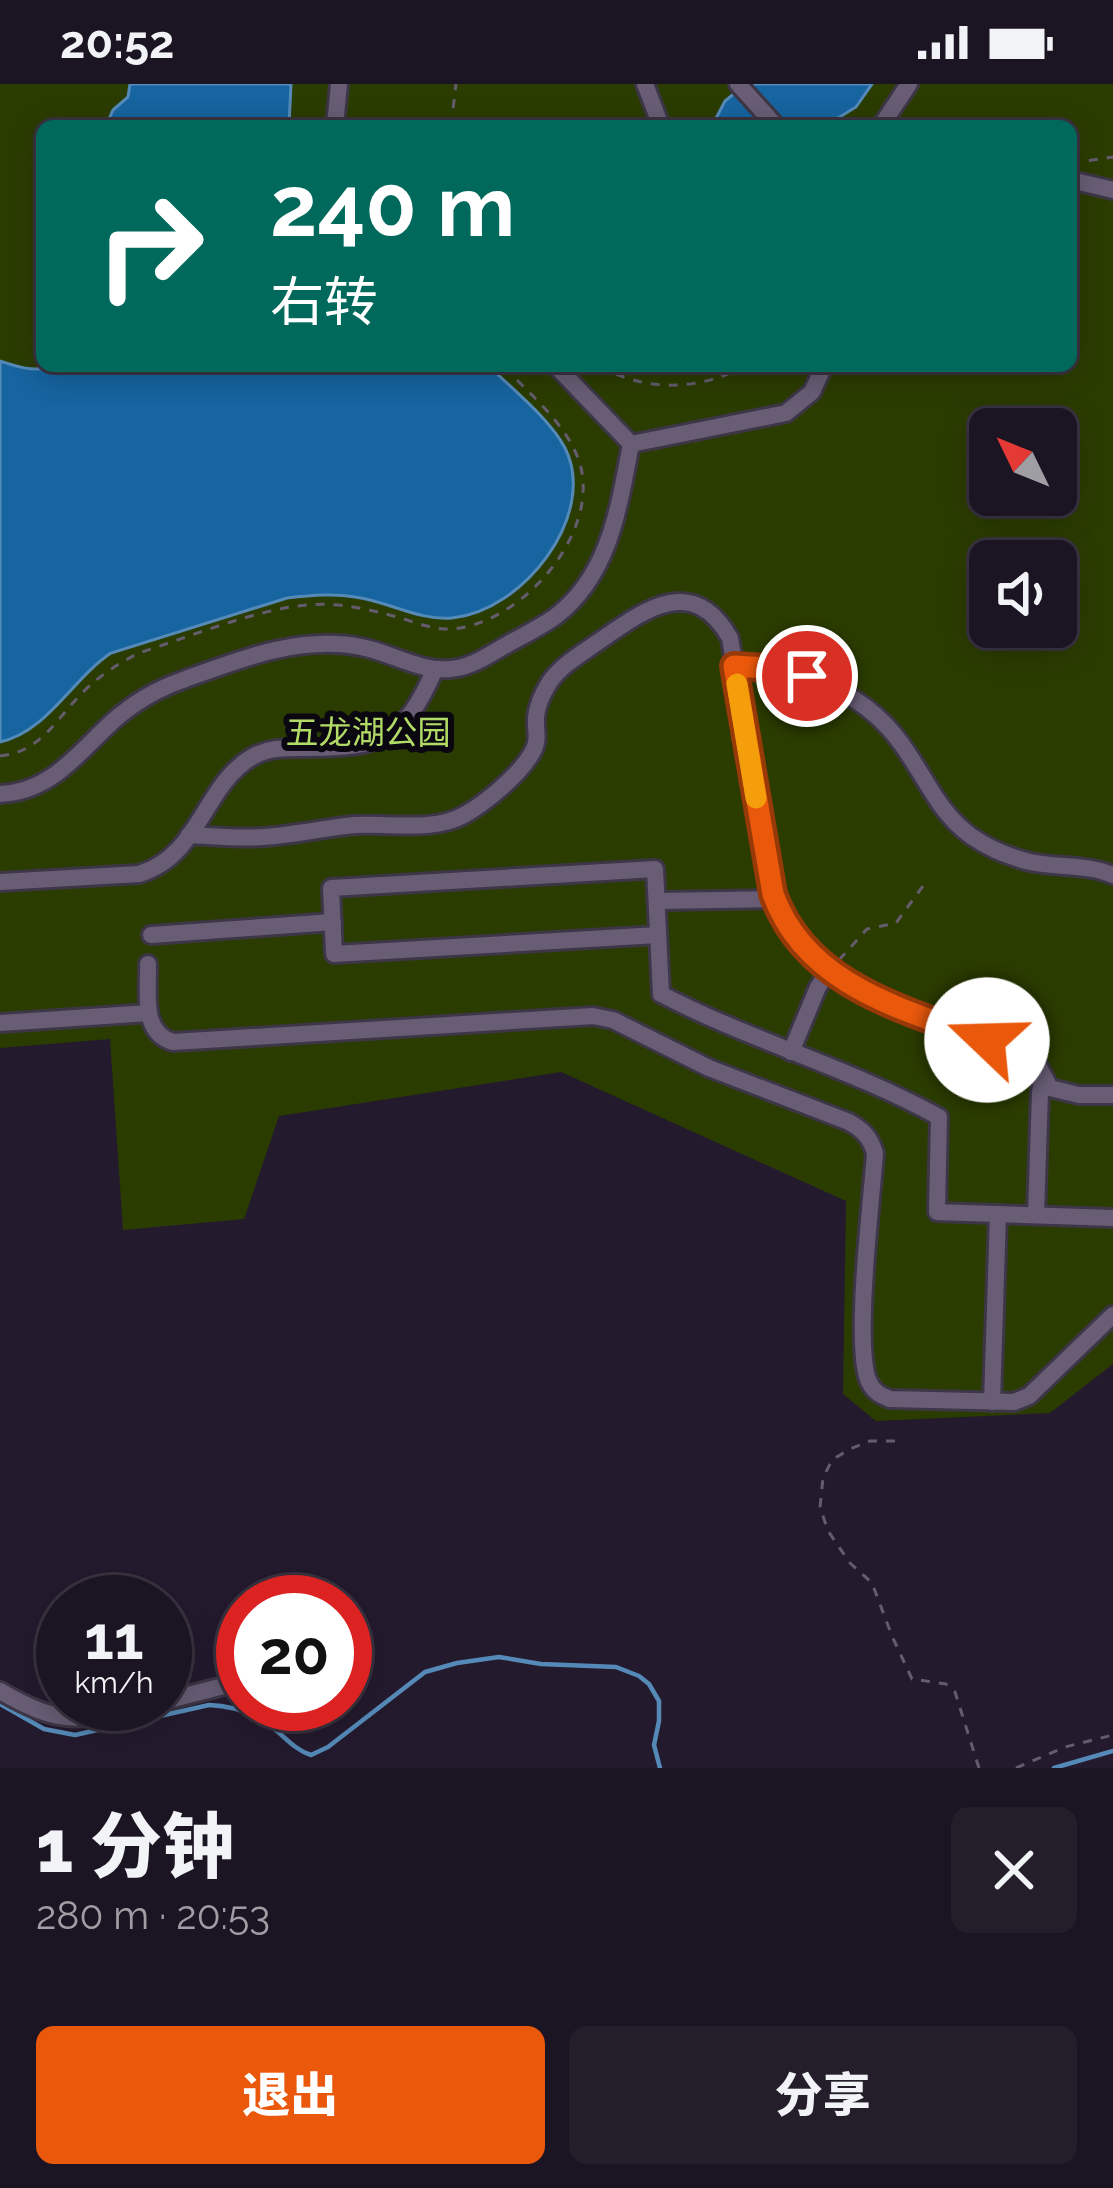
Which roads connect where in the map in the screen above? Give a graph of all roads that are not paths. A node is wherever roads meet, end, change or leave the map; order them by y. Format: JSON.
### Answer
{"nodes":[{"id":1,"x":339,"y":84,"type":"edge"},
{"id":2,"x":645,"y":84,"type":"edge"},
{"id":3,"x":738,"y":84,"type":"edge"},
{"id":4,"x":909,"y":84,"type":"edge"},
{"id":5,"x":336,"y":120,"type":"edge"},
{"id":6,"x":659,"y":120,"type":"edge"},
{"id":7,"x":771,"y":120,"type":"edge"},
{"id":8,"x":885,"y":120,"type":"edge"},
{"id":9,"x":1077,"y":181,"type":"edge"},
{"id":10,"x":1113,"y":190,"type":"edge"},
{"id":11,"x":562,"y":372,"type":"edge"},
{"id":12,"x":821,"y":372,"type":"edge"},
{"id":13,"x":631,"y":444,"type":"junction"},
{"id":14,"x":734,"y":666,"type":"junction"},
{"id":15,"x":435,"y":669,"type":"junction"},
{"id":16,"x":0,"y":794,"type":"edge"},
{"id":17,"x":189,"y":835,"type":"junction"},
{"id":18,"x":1113,"y":875,"type":"edge"},
{"id":19,"x":0,"y":883,"type":"edge"},
{"id":20,"x":775,"y":899,"type":"junction"},
{"id":21,"x":657,"y":901,"type":"junction"},
{"id":22,"x":332,"y":922,"type":"junction"},
{"id":23,"x":151,"y":935,"type":"dead end"},
{"id":24,"x":658,"y":935,"type":"junction"},
{"id":25,"x":148,"y":964,"type":"dead end"},
{"id":26,"x":830,"y":970,"type":"junction"},
{"id":27,"x":149,"y":1013,"type":"junction"},
{"id":28,"x":0,"y":1023,"type":"edge"},
{"id":29,"x":791,"y":1052,"type":"junction"},
{"id":30,"x":1043,"y":1078,"type":"junction"},
{"id":31,"x":1113,"y":1095,"type":"edge"},
{"id":32,"x":998,"y":1214,"type":"junction"},
{"id":33,"x":1036,"y":1215,"type":"junction"},
{"id":34,"x":1113,"y":1217,"type":"edge"},
{"id":35,"x":1113,"y":1315,"type":"edge"},
{"id":36,"x":992,"y":1402,"type":"junction"},
{"id":37,"x":0,"y":1691,"type":"edge"},
{"id":38,"x":36,"y":1711,"type":"edge"}],
"edges":[{"from":1,"to":5,"type":"street"},
{"from":2,"to":6,"type":"street"},
{"from":3,"to":7,"type":"street"},
{"from":4,"to":8,"type":"street"},
{"from":9,"to":10,"type":"street"},
{"from":11,"to":13,"type":"street"},
{"from":12,"to":13,"type":"street"},
{"from":13,"to":15,"type":"street"},
{"from":14,"to":17,"type":"street"},
{"from":14,"to":18,"type":"street"},
{"from":14,"to":20,"type":"street"},
{"from":15,"to":16,"type":"street"},
{"from":15,"to":17,"type":"street"},
{"from":17,"to":19,"type":"street"},
{"from":20,"to":21,"type":"street"},
{"from":20,"to":26,"type":"street"},
{"from":21,"to":22,"type":"street"},
{"from":21,"to":24,"type":"street"},
{"from":22,"to":23,"type":"street"},
{"from":22,"to":24,"type":"street"},
{"from":24,"to":29,"type":"street"},
{"from":25,"to":27,"type":"street"},
{"from":26,"to":29,"type":"street"},
{"from":26,"to":30,"type":"street"},
{"from":27,"to":28,"type":"street"},
{"from":27,"to":36,"type":"street"},
{"from":29,"to":32,"type":"street"},
{"from":30,"to":31,"type":"street"},
{"from":30,"to":33,"type":"street"},
{"from":32,"to":33,"type":"street"},
{"from":32,"to":36,"type":"street"},
{"from":33,"to":34,"type":"street"},
{"from":35,"to":36,"type":"street"},
{"from":37,"to":38,"type":"street"}]}
